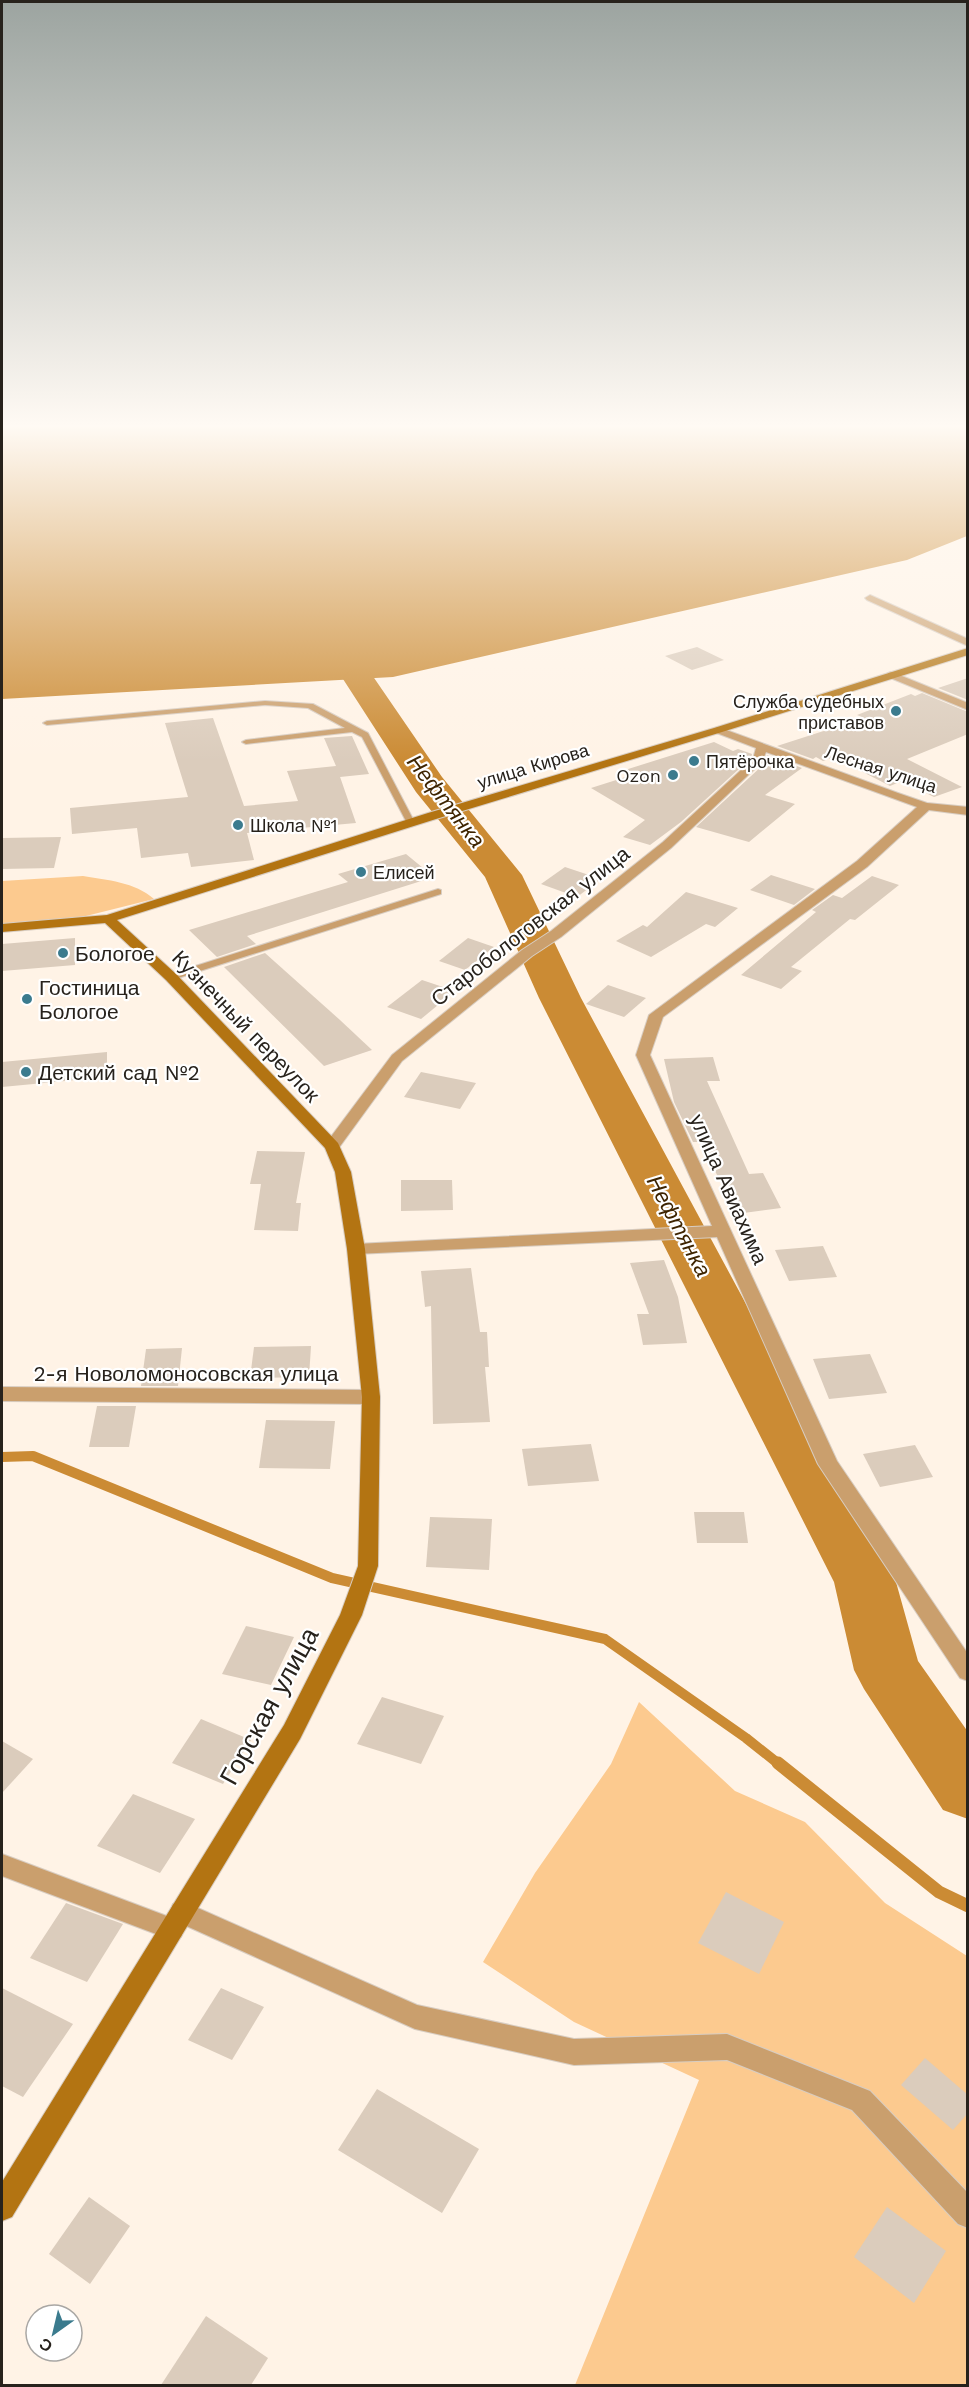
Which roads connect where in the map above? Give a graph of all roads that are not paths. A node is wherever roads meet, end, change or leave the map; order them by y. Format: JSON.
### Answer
{"nodes":[{"id":1,"x":870,"y":598,"type":"dead end"},
{"id":2,"x":968,"y":643,"type":"edge"},
{"id":3,"x":968,"y":651,"type":"edge"},
{"id":4,"x":892,"y":675,"type":"junction"},
{"id":5,"x":968,"y":707,"type":"edge"},
{"id":6,"x":47,"y":723,"type":"dead end"},
{"id":7,"x":354,"y":729,"type":"junction"},
{"id":8,"x":718,"y":730,"type":"junction"},
{"id":9,"x":246,"y":742,"type":"dead end"},
{"id":10,"x":762,"y":747,"type":"junction"},
{"id":11,"x":926,"y":806,"type":"junction"},
{"id":12,"x":968,"y":811,"type":"edge"},
{"id":13,"x":411,"y":823,"type":"junction"},
{"id":14,"x":438,"y":892,"type":"dead end"},
{"id":15,"x":108,"y":919,"type":"junction"},
{"id":16,"x":2,"y":928,"type":"edge"},
{"id":17,"x":171,"y":977,"type":"junction"},
{"id":18,"x":332,"y":1146,"type":"junction"},
{"id":19,"x":343,"y":1172,"type":"joint"},
{"id":20,"x":723,"y":1231,"type":"junction"},
{"id":21,"x":356,"y":1250,"type":"junction"},
{"id":22,"x":2,"y":1394,"type":"edge"},
{"id":23,"x":371,"y":1397,"type":"junction"},
{"id":24,"x":968,"y":1672,"type":"edge"},
{"id":25,"x":2,"y":1865,"type":"edge"},
{"id":26,"x":177,"y":1921,"type":"junction"},
{"id":27,"x":2,"y":2207,"type":"edge"},
{"id":28,"x":968,"y":2214,"type":"edge"}],
"edges":[{"from":1,"to":2,"type":"street"},
{"from":3,"to":4,"type":"main road","name":"улица Кирова"},
{"from":4,"to":5,"type":"street"},
{"from":4,"to":8,"type":"main road","name":"улица Кирова"},
{"from":6,"to":7,"type":"lane"},
{"from":7,"to":9,"type":"lane"},
{"from":7,"to":13,"type":"lane"},
{"from":8,"to":10,"type":"street","name":"Лесная улица"},
{"from":8,"to":13,"type":"main road","name":"улица Кирова"},
{"from":10,"to":11,"type":"street","name":"Лесная улица"},
{"from":10,"to":18,"type":"street","name":"Старобологовская улица"},
{"from":11,"to":12,"type":"street","name":"Лесная улица"},
{"from":11,"to":20,"type":"street","name":"улица Авиахима"},
{"from":13,"to":15,"type":"main road","name":"улица Кирова"},
{"from":14,"to":17,"type":"lane"},
{"from":15,"to":16,"type":"main road","name":"улица Кирова"},
{"from":15,"to":17,"type":"main road","name":"Кузнечный переулок"},
{"from":17,"to":18,"type":"main road","name":"Кузнечный переулок"},
{"from":18,"to":19,"type":"main road","name":"Кузнечный переулок"},
{"from":19,"to":21,"type":"main road","name":"Горская улица"},
{"from":20,"to":21,"type":"street"},
{"from":20,"to":24,"type":"street","name":"улица Авиахима"},
{"from":21,"to":23,"type":"main road","name":"Горская улица"},
{"from":22,"to":23,"type":"street","name":"2-я Новоломоносовская улица"},
{"from":23,"to":26,"type":"main road","name":"Горская улица"},
{"from":25,"to":26,"type":"street"},
{"from":26,"to":27,"type":"main road","name":"Горская улица"},
{"from":26,"to":28,"type":"street"}]}
